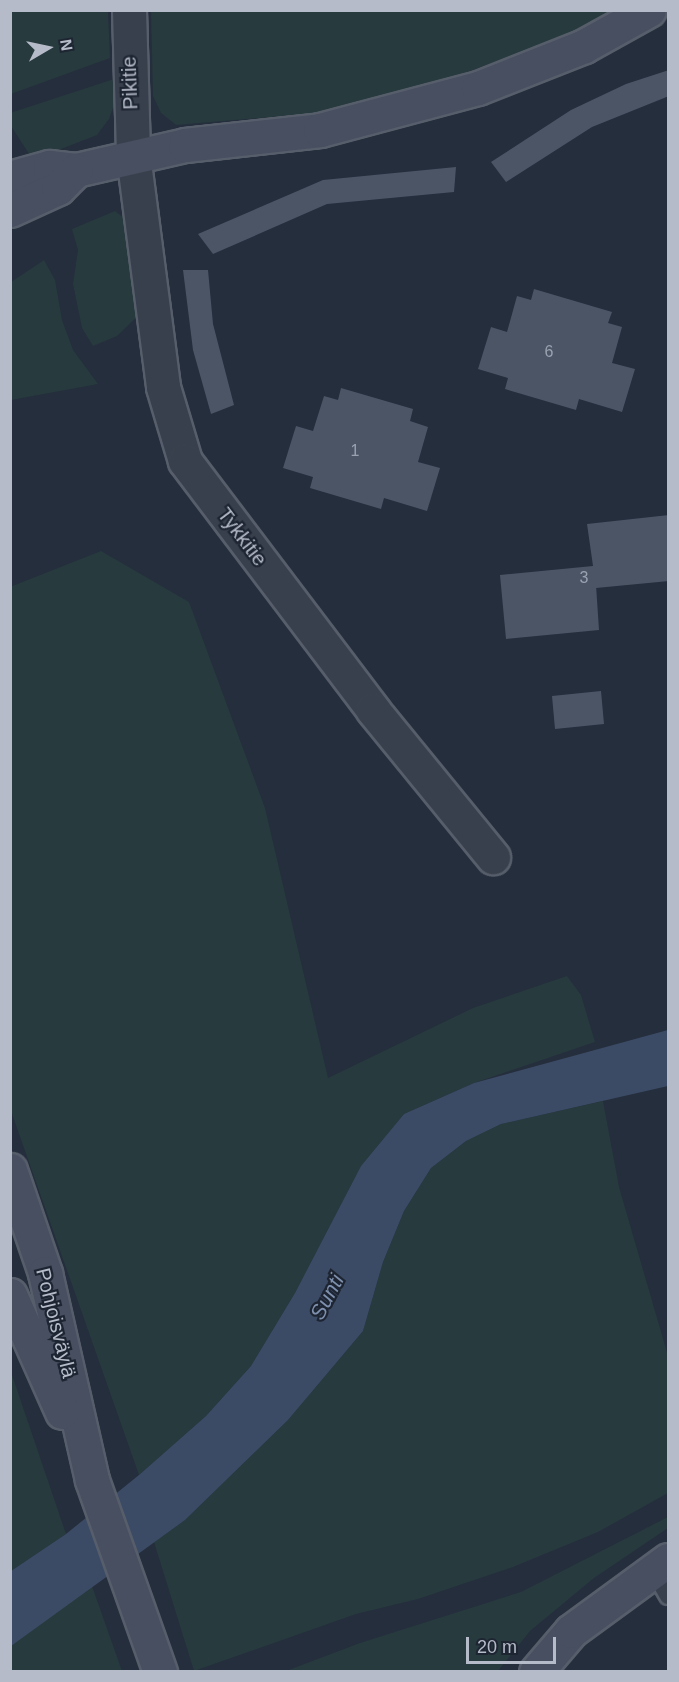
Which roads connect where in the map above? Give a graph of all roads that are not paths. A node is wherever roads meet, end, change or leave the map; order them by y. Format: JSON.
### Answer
{"nodes":[{"id":1,"x":129,"y":10,"type":"edge"},
{"id":2,"x":649,"y":10,"type":"edge"},
{"id":3,"x":133,"y":155,"type":"junction"},
{"id":4,"x":76,"y":170,"type":"junction"},
{"id":5,"x":10,"y":178,"type":"edge"},
{"id":6,"x":10,"y":210,"type":"edge"},
{"id":7,"x":493,"y":857,"type":"dead end"},
{"id":8,"x":10,"y":1170,"type":"edge"},
{"id":9,"x":10,"y":1295,"type":"edge"},
{"id":10,"x":93,"y":1480,"type":"junction"},
{"id":11,"x":663,"y":1575,"type":"edge"},
{"id":12,"x":160,"y":1671,"type":"edge"},
{"id":13,"x":536,"y":1671,"type":"edge"}],
"edges":[{"from":1,"to":3,"type":"street","name":"Pikitie"},
{"from":2,"to":3,"type":"street"},
{"from":3,"to":4,"type":"street"},
{"from":3,"to":7,"type":"street","name":"Tykkitie"},
{"from":4,"to":5,"type":"street"},
{"from":4,"to":6,"type":"street"},
{"from":8,"to":10,"type":"street","name":"Pohjoisväylä"},
{"from":9,"to":10,"type":"street","name":"Pohjoisväylä"},
{"from":10,"to":12,"type":"street","name":"Pohjoisväylä"},
{"from":11,"to":13,"type":"street"}]}
